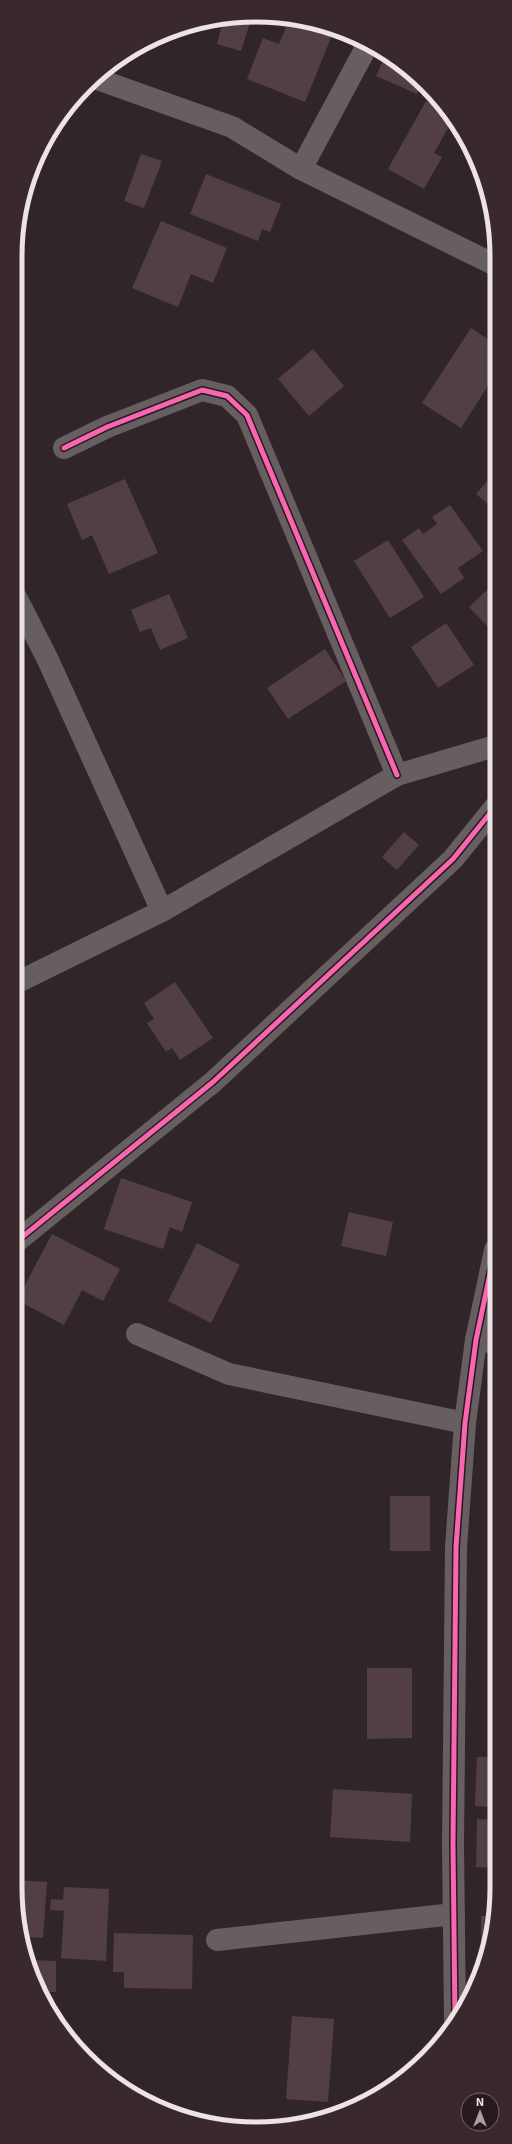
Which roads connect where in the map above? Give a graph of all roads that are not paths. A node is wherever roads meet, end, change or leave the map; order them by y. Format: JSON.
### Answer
{"nodes":[{"id":1,"x":365,"y":49,"type":"edge"},
{"id":2,"x":101,"y":81,"type":"edge"},
{"id":3,"x":301,"y":169,"type":"junction"},
{"id":4,"x":490,"y":263,"type":"edge"},
{"id":5,"x":64,"y":448,"type":"dead end"},
{"id":6,"x":22,"y":608,"type":"edge"},
{"id":7,"x":490,"y":747,"type":"edge"},
{"id":8,"x":397,"y":775,"type":"junction"},
{"id":9,"x":490,"y":814,"type":"edge"},
{"id":10,"x":162,"y":912,"type":"junction"},
{"id":11,"x":22,"y":980,"type":"edge"},
{"id":12,"x":22,"y":1237,"type":"edge"},
{"id":13,"x":490,"y":1296,"type":"edge"},
{"id":14,"x":137,"y":1334,"type":"dead end"},
{"id":15,"x":485,"y":1341,"type":"edge"},
{"id":16,"x":465,"y":1423,"type":"junction"},
{"id":17,"x":454,"y":1914,"type":"junction"},
{"id":18,"x":217,"y":1940,"type":"dead end"},
{"id":19,"x":455,"y":2012,"type":"edge"}],
"edges":[{"from":1,"to":3,"type":"street"},
{"from":2,"to":3,"type":"street"},
{"from":3,"to":4,"type":"street"},
{"from":5,"to":8,"type":"street"},
{"from":6,"to":10,"type":"street"},
{"from":7,"to":8,"type":"street"},
{"from":8,"to":10,"type":"street"},
{"from":9,"to":12,"type":"street"},
{"from":10,"to":11,"type":"street"},
{"from":13,"to":15,"type":"street"},
{"from":14,"to":16,"type":"street"},
{"from":15,"to":16,"type":"street"},
{"from":16,"to":17,"type":"street"},
{"from":17,"to":18,"type":"street"},
{"from":17,"to":19,"type":"street"}]}
